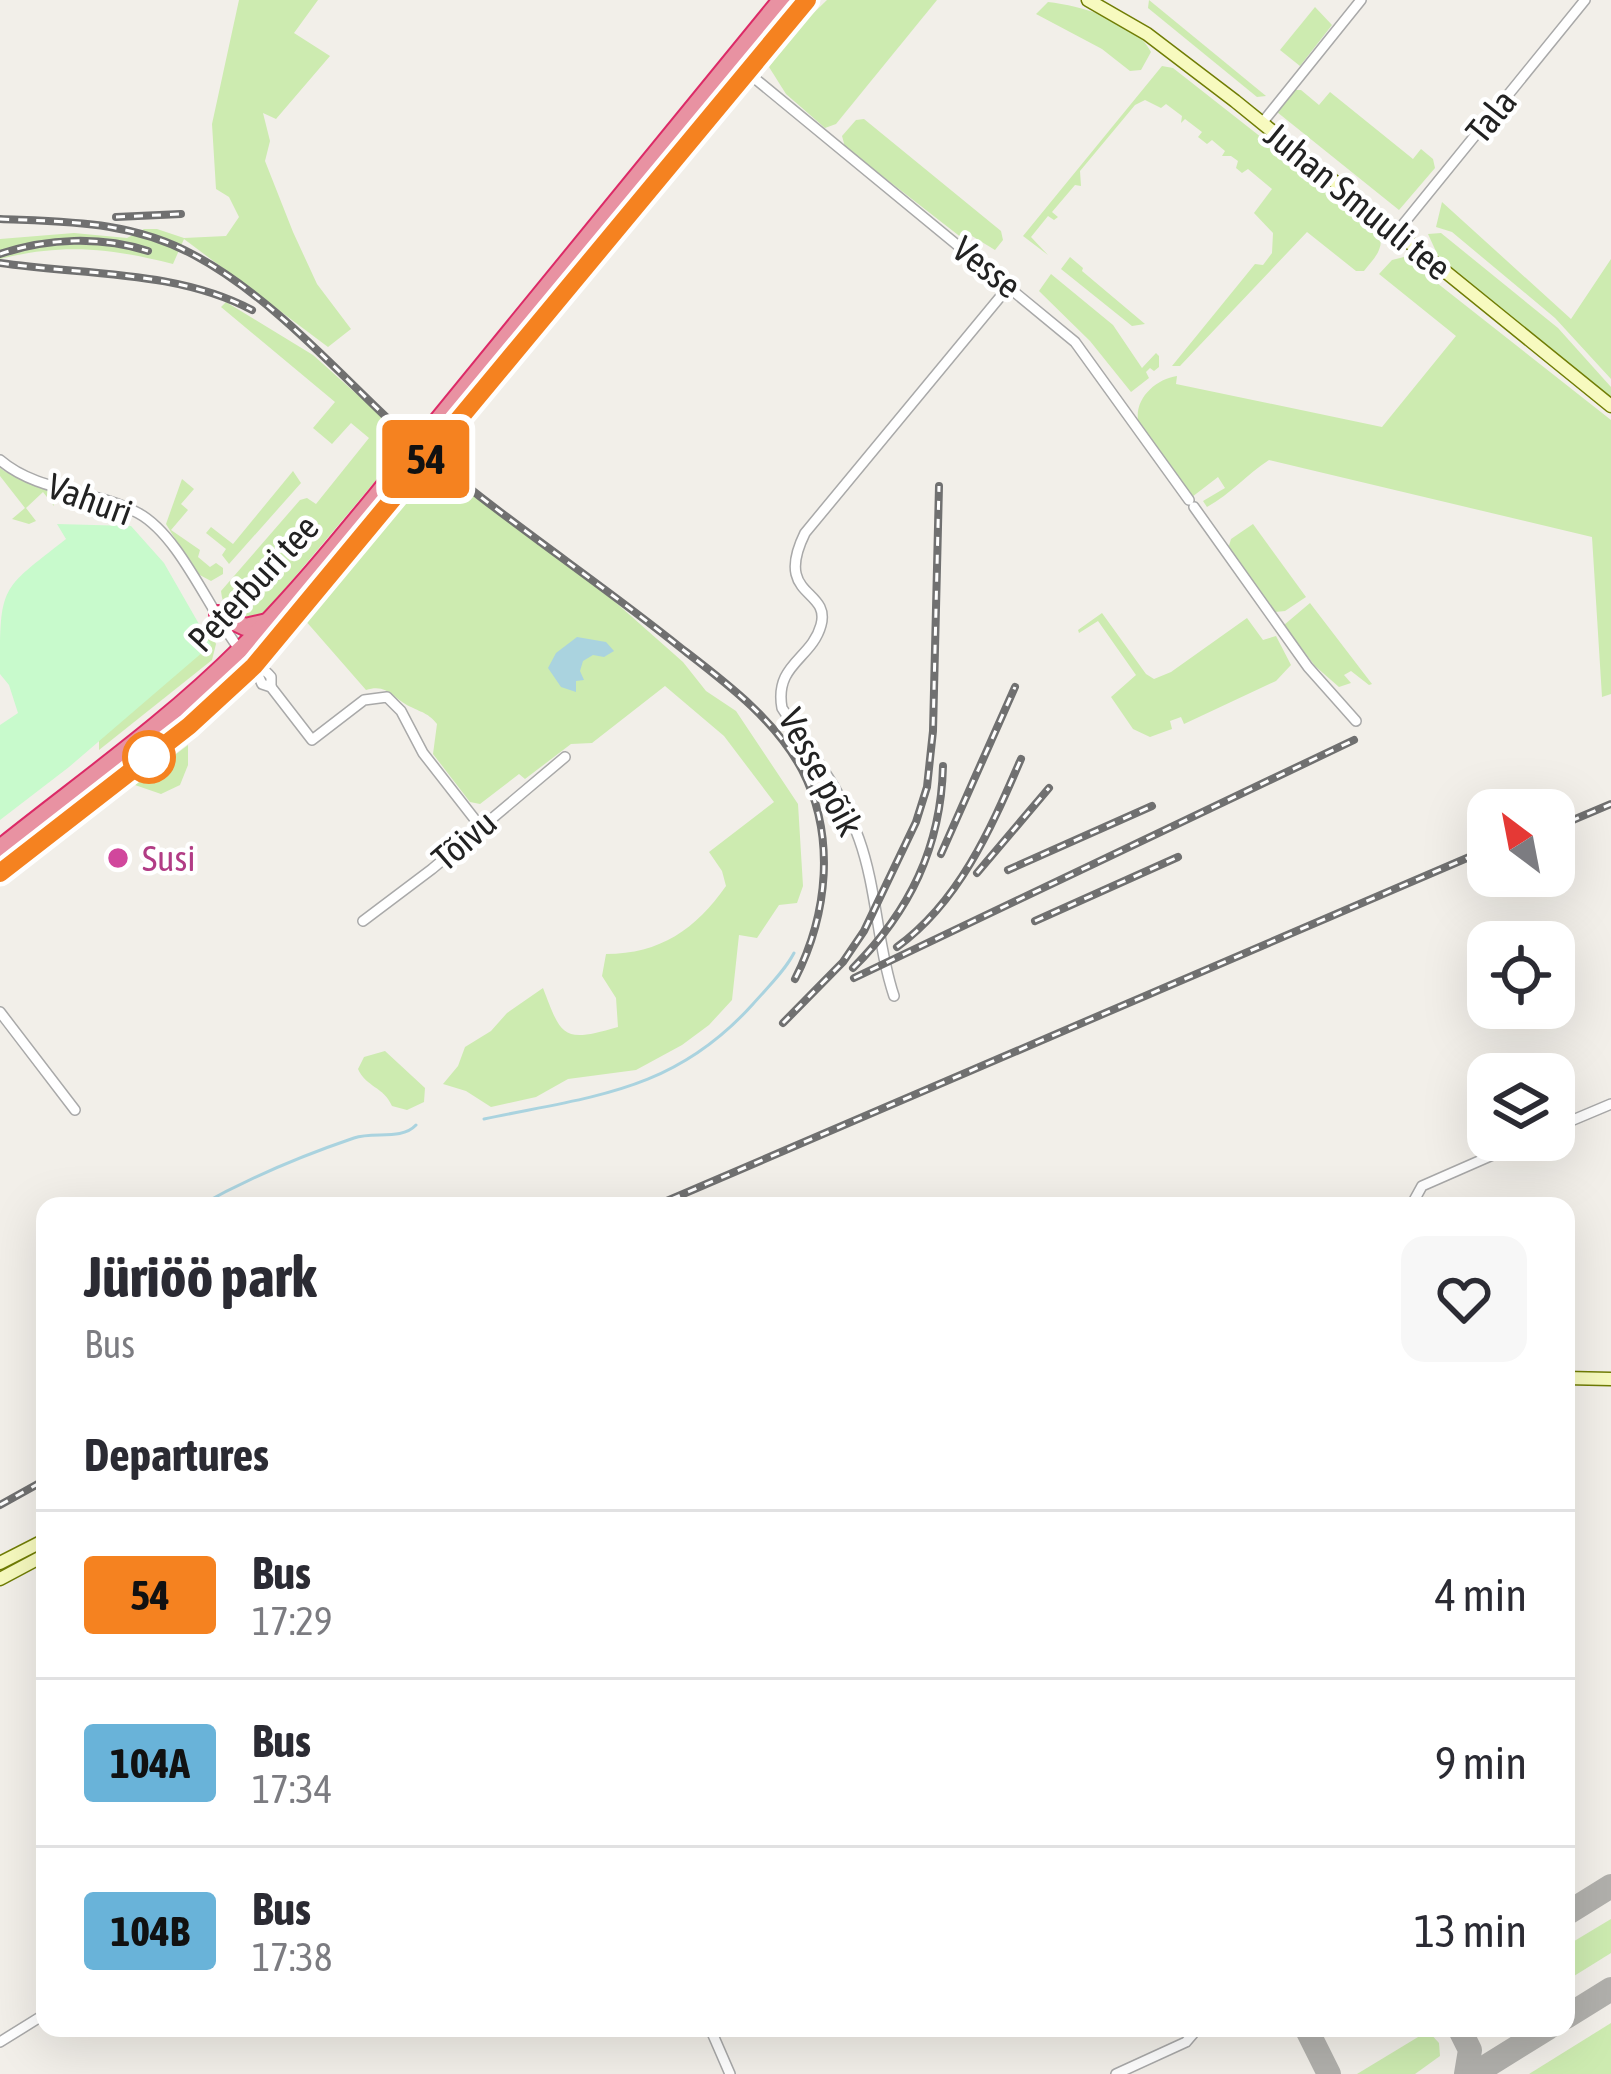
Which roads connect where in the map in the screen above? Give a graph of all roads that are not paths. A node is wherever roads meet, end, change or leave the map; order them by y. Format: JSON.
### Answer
{"nodes":[{"id":1,"x":781,"y":0,"type":"edge"},
{"id":2,"x":807,"y":0,"type":"edge"},
{"id":3,"x":1074,"y":0,"type":"edge"},
{"id":4,"x":1361,"y":0,"type":"edge"},
{"id":5,"x":1586,"y":0,"type":"edge"},
{"id":6,"x":1093,"y":3,"type":"edge"},
{"id":7,"x":744,"y":46,"type":"junction"},
{"id":8,"x":747,"y":72,"type":"junction"},
{"id":9,"x":1262,"y":123,"type":"junction"},
{"id":10,"x":1396,"y":232,"type":"junction"},
{"id":11,"x":1010,"y":285,"type":"junction"},
{"id":12,"x":1611,"y":406,"type":"edge"},
{"id":13,"x":435,"y":436,"type":"junction"},
{"id":14,"x":0,"y":460,"type":"edge"},
{"id":15,"x":410,"y":467,"type":"junction"},
{"id":16,"x":218,"y":614,"type":"junction"},
{"id":17,"x":267,"y":622,"type":"junction"},
{"id":18,"x":240,"y":651,"type":"junction"},
{"id":19,"x":254,"y":666,"type":"junction"},
{"id":20,"x":1356,"y":721,"type":"dead end"},
{"id":21,"x":565,"y":757,"type":"dead end"},
{"id":22,"x":480,"y":826,"type":"junction"},
{"id":23,"x":0,"y":848,"type":"edge"},
{"id":24,"x":0,"y":873,"type":"edge"},
{"id":25,"x":363,"y":921,"type":"dead end"},
{"id":26,"x":894,"y":996,"type":"dead end"},
{"id":27,"x":0,"y":1012,"type":"edge"},
{"id":28,"x":1611,"y":1103,"type":"edge"},
{"id":29,"x":75,"y":1110,"type":"dead end"},
{"id":30,"x":1575,"y":1119,"type":"edge"},
{"id":31,"x":1479,"y":1161,"type":"edge"},
{"id":32,"x":1416,"y":1197,"type":"edge"},
{"id":33,"x":1575,"y":1378,"type":"edge"},
{"id":34,"x":1611,"y":1379,"type":"edge"},
{"id":35,"x":36,"y":1545,"type":"edge"},
{"id":36,"x":36,"y":1560,"type":"edge"},
{"id":37,"x":0,"y":1563,"type":"edge"},
{"id":38,"x":0,"y":1579,"type":"edge"},
{"id":39,"x":36,"y":2020,"type":"edge"},
{"id":40,"x":714,"y":2037,"type":"edge"},
{"id":41,"x":1190,"y":2037,"type":"edge"},
{"id":42,"x":0,"y":2042,"type":"edge"},
{"id":43,"x":730,"y":2074,"type":"edge"},
{"id":44,"x":1116,"y":2074,"type":"edge"}],
"edges":[{"from":1,"to":7,"type":"highway","name":"Peterburi tee"},
{"from":2,"to":8,"type":"highway","name":"Peterburi tee"},
{"from":3,"to":6,"type":"main road","name":"Juhan Smuuli tee"},
{"from":4,"to":9,"type":"street"},
{"from":5,"to":10,"type":"street","name":"Tala"},
{"from":6,"to":9,"type":"main road","name":"Juhan Smuuli tee"},
{"from":7,"to":8,"type":"street"},
{"from":7,"to":13,"type":"highway","name":"Peterburi tee"},
{"from":8,"to":11,"type":"street","name":"Vesse"},
{"from":8,"to":13,"type":"highway","name":"Peterburi tee"},
{"from":9,"to":10,"type":"main road","name":"Juhan Smuuli tee"},
{"from":10,"to":12,"type":"main road","name":"Juhan Smuuli tee"},
{"from":11,"to":20,"type":"street","name":"Vesse"},
{"from":11,"to":26,"type":"street","name":"Vesse põik"},
{"from":13,"to":15,"type":"highway","name":"Peterburi tee","bridge":true},
{"from":14,"to":16,"type":"street","name":"Vahuri"},
{"from":15,"to":17,"type":"highway","name":"Peterburi tee"},
{"from":15,"to":19,"type":"highway","name":"Peterburi tee"},
{"from":16,"to":17,"type":"highway"},
{"from":16,"to":18,"type":"street","name":"Vahuri"},
{"from":17,"to":18,"type":"highway","name":"Peterburi tee"},
{"from":18,"to":19,"type":"street","name":"Vahuri"},
{"from":18,"to":23,"type":"highway","name":"Peterburi tee"},
{"from":19,"to":22,"type":"street","name":"Vahuri"},
{"from":19,"to":24,"type":"highway","name":"Peterburi tee"},
{"from":21,"to":22,"type":"street","name":"Tõivu"},
{"from":22,"to":25,"type":"street","name":"Tõivu"},
{"from":27,"to":29,"type":"street"},
{"from":28,"to":30,"type":"street"},
{"from":31,"to":32,"type":"street"},
{"from":33,"to":34,"type":"main road"},
{"from":35,"to":37,"type":"main road"},
{"from":36,"to":38,"type":"main road"},
{"from":39,"to":42,"type":"street"},
{"from":40,"to":43,"type":"street"},
{"from":41,"to":44,"type":"street"}]}
